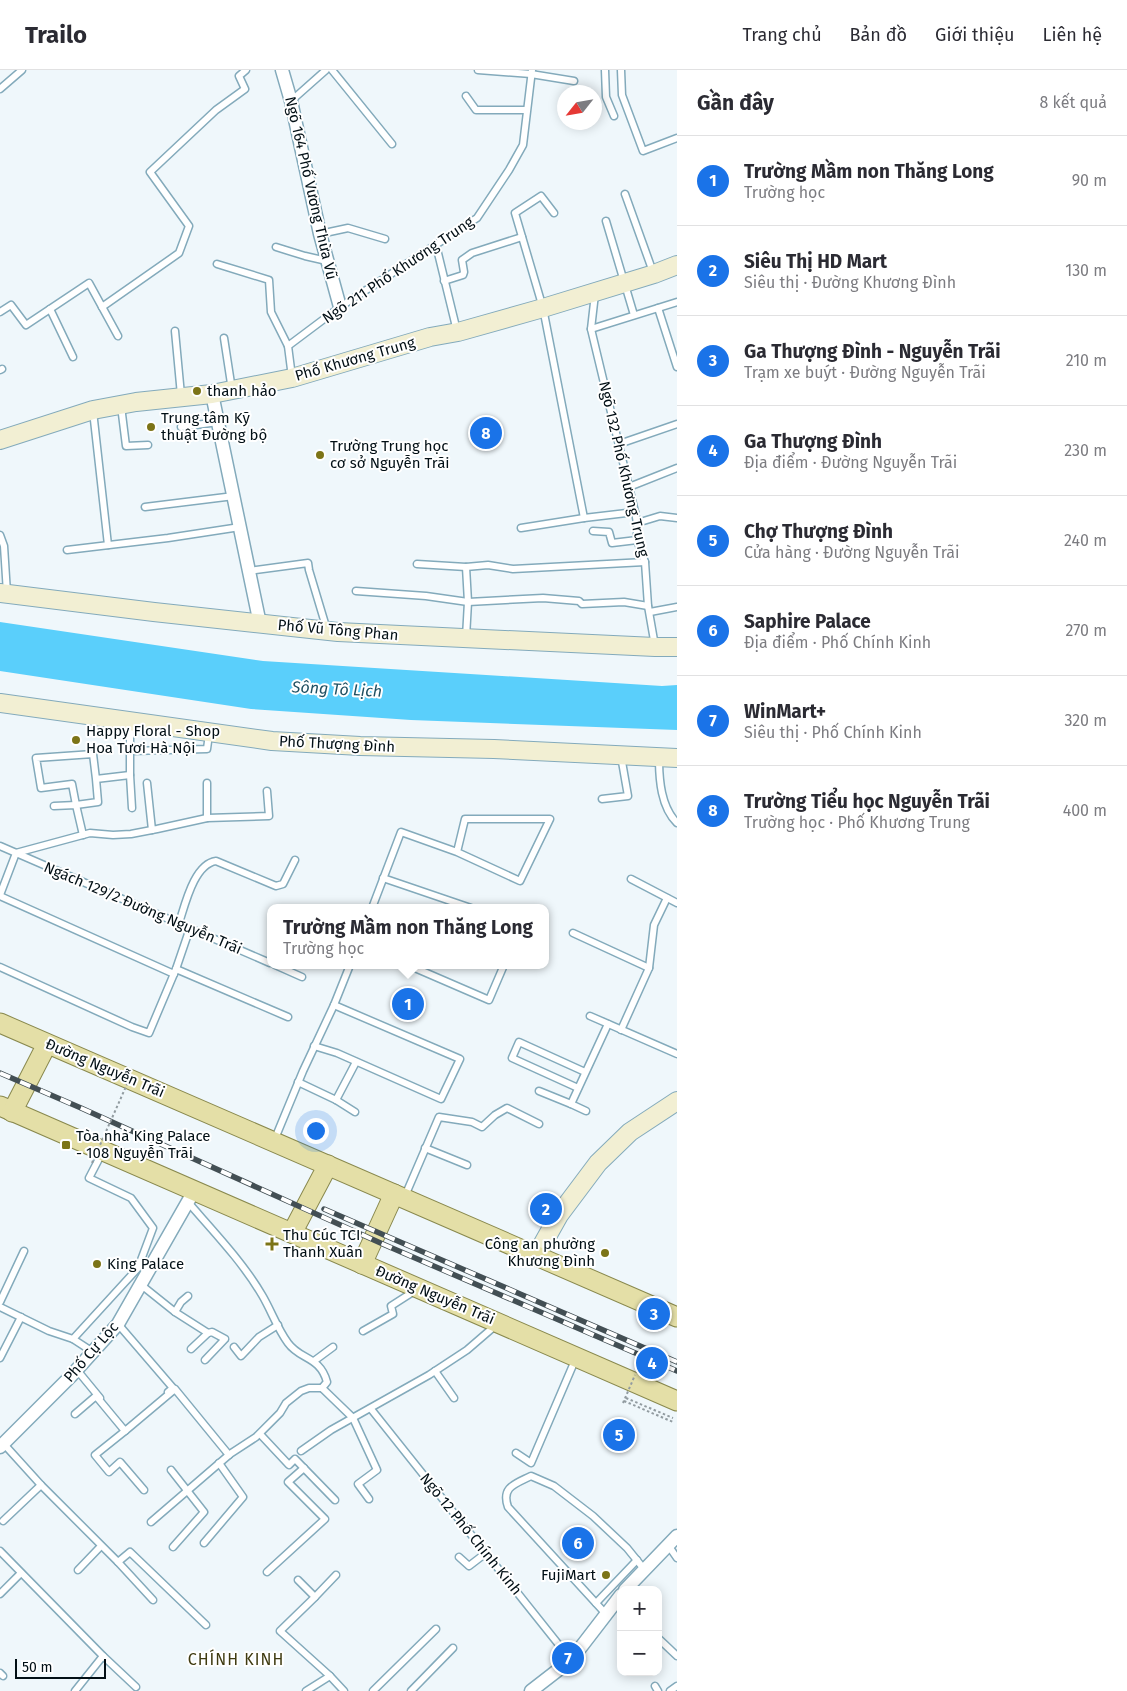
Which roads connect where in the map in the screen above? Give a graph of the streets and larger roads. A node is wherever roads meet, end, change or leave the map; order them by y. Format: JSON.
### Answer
{"nodes":[{"id":1,"x":282,"y":70,"type":"edge"},
{"id":2,"x":677,"y":265,"type":"edge"},
{"id":3,"x":340,"y":307,"type":"road end"},
{"id":4,"x":212,"y":394,"type":"junction"},
{"id":5,"x":0,"y":440,"type":"edge"},
{"id":6,"x":4,"y":593,"type":"edge"},
{"id":7,"x":260,"y":624,"type":"junction"},
{"id":8,"x":677,"y":647,"type":"edge"},
{"id":9,"x":0,"y":703,"type":"edge"},
{"id":10,"x":677,"y":758,"type":"edge"},
{"id":11,"x":0,"y":1023,"type":"edge"},
{"id":12,"x":47,"y":1044,"type":"junction"},
{"id":13,"x":677,"y":1101,"type":"edge"},
{"id":14,"x":6,"y":1109,"type":"edge"},
{"id":15,"x":328,"y":1165,"type":"junction"},
{"id":16,"x":190,"y":1196,"type":"junction"},
{"id":17,"x":399,"y":1196,"type":"junction"},
{"id":18,"x":292,"y":1233,"type":"junction"},
{"id":19,"x":536,"y":1256,"type":"junction"},
{"id":20,"x":362,"y":1264,"type":"junction"},
{"id":21,"x":672,"y":1314,"type":"edge"},
{"id":22,"x":675,"y":1409,"type":"edge"},
{"id":23,"x":2,"y":1445,"type":"edge"},
{"id":24,"x":673,"y":1541,"type":"edge"},
{"id":25,"x":628,"y":1586,"type":"edge"},
{"id":26,"x":617,"y":1600,"type":"edge"},
{"id":27,"x":531,"y":1691,"type":"edge"}],
"edges":[{"from":1,"to":3,"type":"street","name":"Ngõ 164 Phố Vương Thừa Vũ"},
{"from":2,"to":4,"type":"main road","name":"Phố Khương Trung"},
{"from":4,"to":5,"type":"main road","name":"Phố Khương Trung"},
{"from":4,"to":7,"type":"street"},
{"from":6,"to":7,"type":"main road","name":"Phố Vũ Tông Phan"},
{"from":7,"to":8,"type":"main road","name":"Phố Vũ Tông Phan"},
{"from":9,"to":10,"type":"main road","name":"Phố Thượng Đình"},
{"from":11,"to":12,"type":"main road","name":"Đường Nguyễn Trãi"},
{"from":12,"to":14,"type":"main road"},
{"from":12,"to":15,"type":"main road","name":"Đường Nguyễn Trãi"},
{"from":13,"to":19,"type":"main road"},
{"from":14,"to":16,"type":"main road","name":"Đường Nguyễn Trãi"},
{"from":15,"to":17,"type":"main road","name":"Đường Nguyễn Trãi"},
{"from":15,"to":18,"type":"main road"},
{"from":16,"to":18,"type":"main road","name":"Đường Nguyễn Trãi"},
{"from":16,"to":23,"type":"street","name":"Phố Cự Lộc"},
{"from":17,"to":19,"type":"main road","name":"Đường Nguyễn Trãi"},
{"from":17,"to":20,"type":"main road"},
{"from":18,"to":20,"type":"main road","name":"Đường Nguyễn Trãi"},
{"from":19,"to":21,"type":"main road","name":"Đường Nguyễn Trãi"},
{"from":20,"to":22,"type":"main road","name":"Đường Nguyễn Trãi"},
{"from":24,"to":25,"type":"street"},
{"from":26,"to":27,"type":"street"}]}
